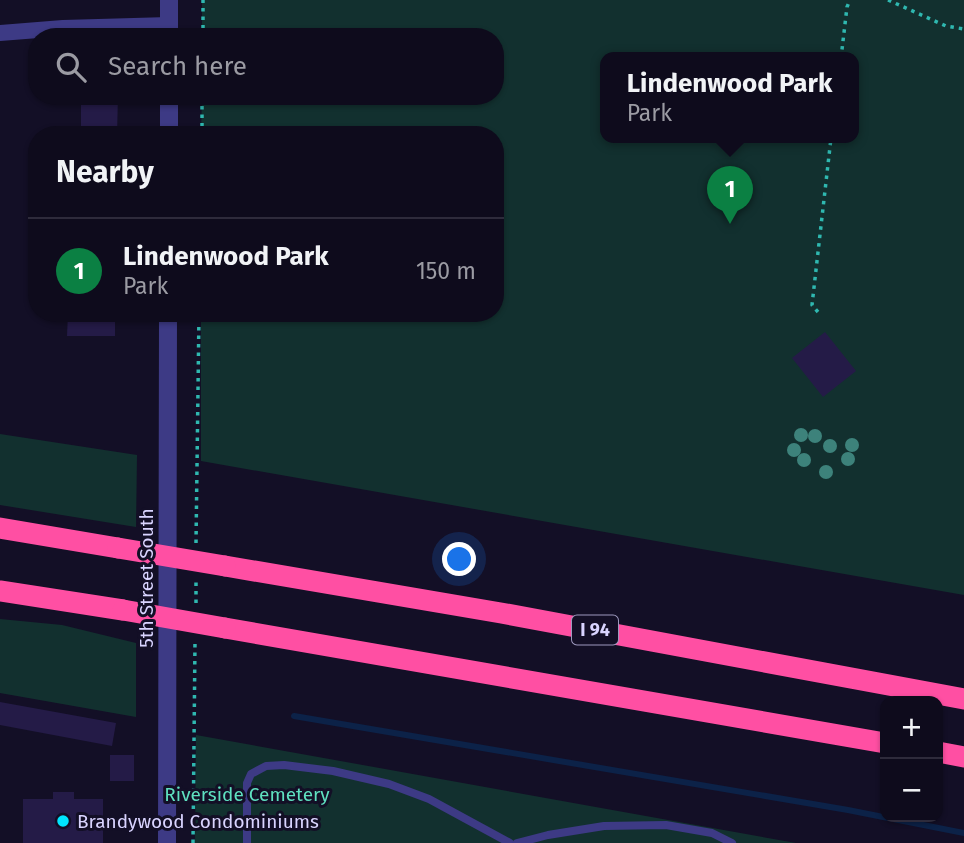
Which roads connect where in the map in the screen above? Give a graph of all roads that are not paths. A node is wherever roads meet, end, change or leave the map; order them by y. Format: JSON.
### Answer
{"nodes":[{"id":1,"x":169,"y":0,"type":"edge"},
{"id":2,"x":169,"y":28,"type":"edge"},
{"id":3,"x":28,"y":31,"type":"edge"},
{"id":4,"x":0,"y":33,"type":"edge"},
{"id":5,"x":169,"y":105,"type":"edge"},
{"id":6,"x":169,"y":126,"type":"edge"},
{"id":7,"x":168,"y":322,"type":"edge"},
{"id":8,"x":0,"y":528,"type":"edge"},
{"id":9,"x":0,"y":591,"type":"edge"},
{"id":10,"x":964,"y":699,"type":"edge"},
{"id":11,"x":880,"y":742,"type":"edge"},
{"id":12,"x":943,"y":753,"type":"edge"},
{"id":13,"x":964,"y":757,"type":"edge"},
{"id":14,"x":167,"y":843,"type":"edge"},
{"id":15,"x":247,"y":843,"type":"edge"},
{"id":16,"x":510,"y":843,"type":"edge"},
{"id":17,"x":517,"y":843,"type":"edge"},
{"id":18,"x":732,"y":843,"type":"edge"}],
"edges":[{"from":1,"to":2,"type":"street"},
{"from":3,"to":4,"type":"street"},
{"from":5,"to":6,"type":"street"},
{"from":7,"to":14,"type":"street","name":"5th Street South"},
{"from":8,"to":10,"type":"highway","number":"I 94","bridge":true},
{"from":9,"to":11,"type":"highway","bridge":true},
{"from":12,"to":13,"type":"highway"},
{"from":15,"to":16,"type":"lane"},
{"from":17,"to":18,"type":"lane"}]}
